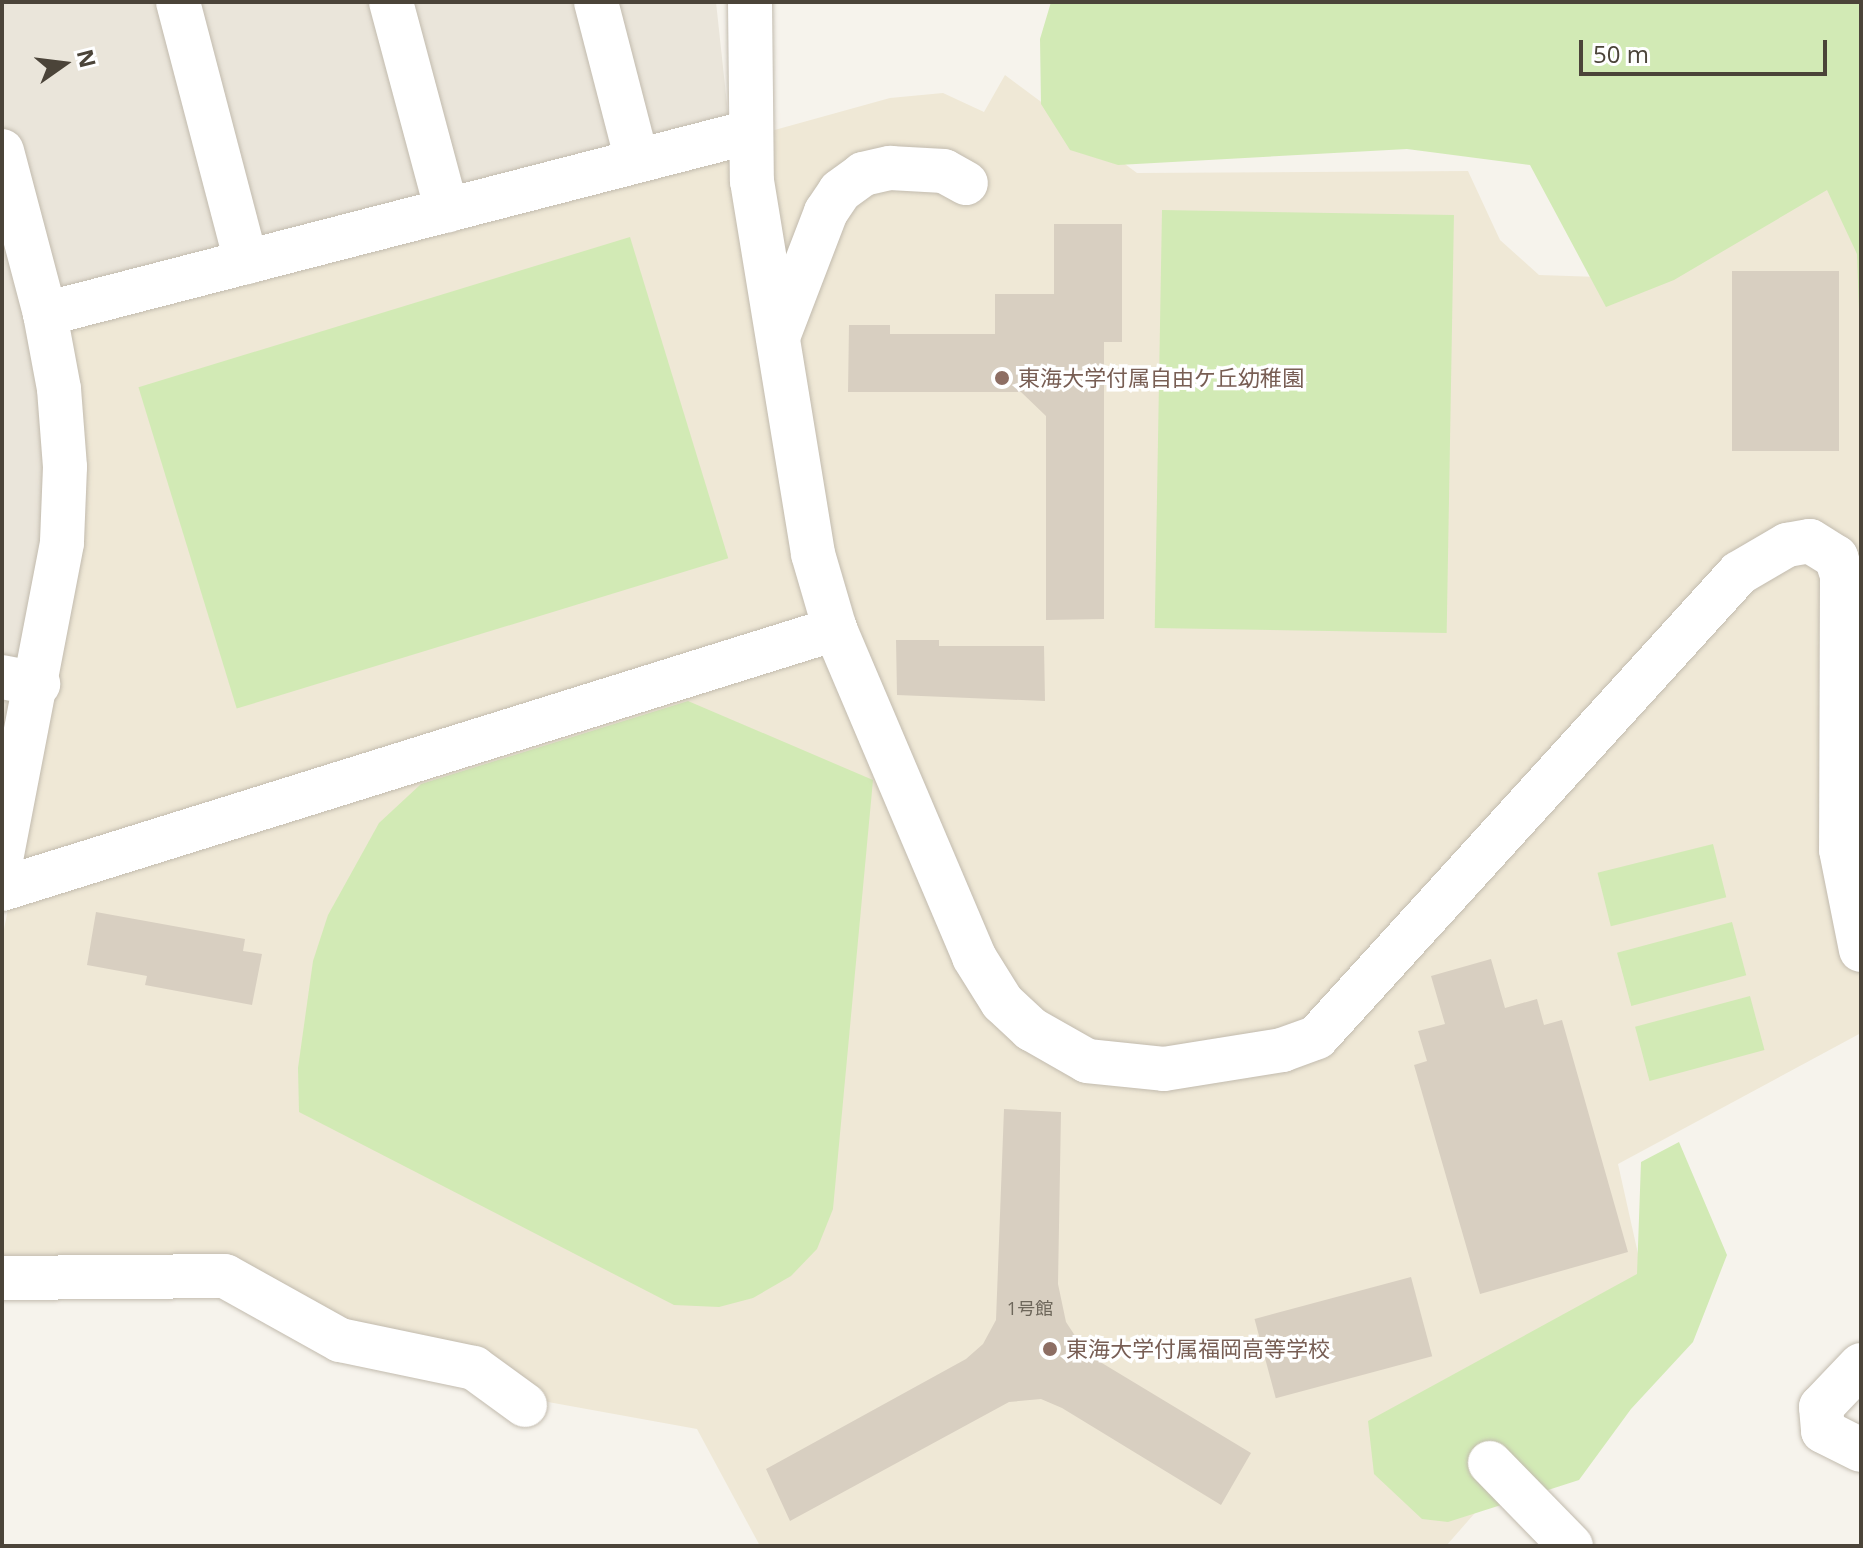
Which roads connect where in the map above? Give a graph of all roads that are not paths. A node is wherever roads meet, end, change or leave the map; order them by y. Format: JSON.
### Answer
{"nodes":[{"id":1,"x":178,"y":2,"type":"edge"},
{"id":2,"x":391,"y":2,"type":"edge"},
{"id":3,"x":596,"y":2,"type":"edge"},
{"id":4,"x":750,"y":2,"type":"edge"},
{"id":5,"x":750,"y":132,"type":"junction"},
{"id":6,"x":2,"y":151,"type":"edge"},
{"id":7,"x":637,"y":161,"type":"junction"},
{"id":8,"x":966,"y":183,"type":"dead end"},
{"id":9,"x":447,"y":211,"type":"junction"},
{"id":10,"x":246,"y":262,"type":"junction"},
{"id":11,"x":45,"y":314,"type":"junction"},
{"id":12,"x":777,"y":339,"type":"junction"},
{"id":13,"x":835,"y":629,"type":"junction"},
{"id":14,"x":20,"y":680,"type":"edge"},
{"id":15,"x":2,"y":854,"type":"edge"},
{"id":16,"x":2,"y":889,"type":"edge"},
{"id":17,"x":1861,"y":950,"type":"edge"},
{"id":18,"x":2,"y":1278,"type":"edge"},
{"id":19,"x":1861,"y":1365,"type":"edge"},
{"id":20,"x":525,"y":1405,"type":"dead end"},
{"id":21,"x":1861,"y":1450,"type":"edge"},
{"id":22,"x":1490,"y":1463,"type":"dead end"},
{"id":23,"x":1571,"y":1546,"type":"edge"}],
"edges":[{"from":1,"to":10,"type":"street"},
{"from":2,"to":9,"type":"street"},
{"from":3,"to":7,"type":"street"},
{"from":4,"to":5,"type":"street"},
{"from":5,"to":7,"type":"street"},
{"from":5,"to":12,"type":"street"},
{"from":6,"to":11,"type":"street"},
{"from":7,"to":9,"type":"street"},
{"from":8,"to":12,"type":"street"},
{"from":9,"to":10,"type":"street"},
{"from":10,"to":11,"type":"street"},
{"from":11,"to":14,"type":"street"},
{"from":12,"to":13,"type":"street"},
{"from":13,"to":16,"type":"street"},
{"from":13,"to":17,"type":"street"},
{"from":14,"to":15,"type":"street"},
{"from":18,"to":20,"type":"street"},
{"from":19,"to":21,"type":"street"},
{"from":22,"to":23,"type":"street"}]}
